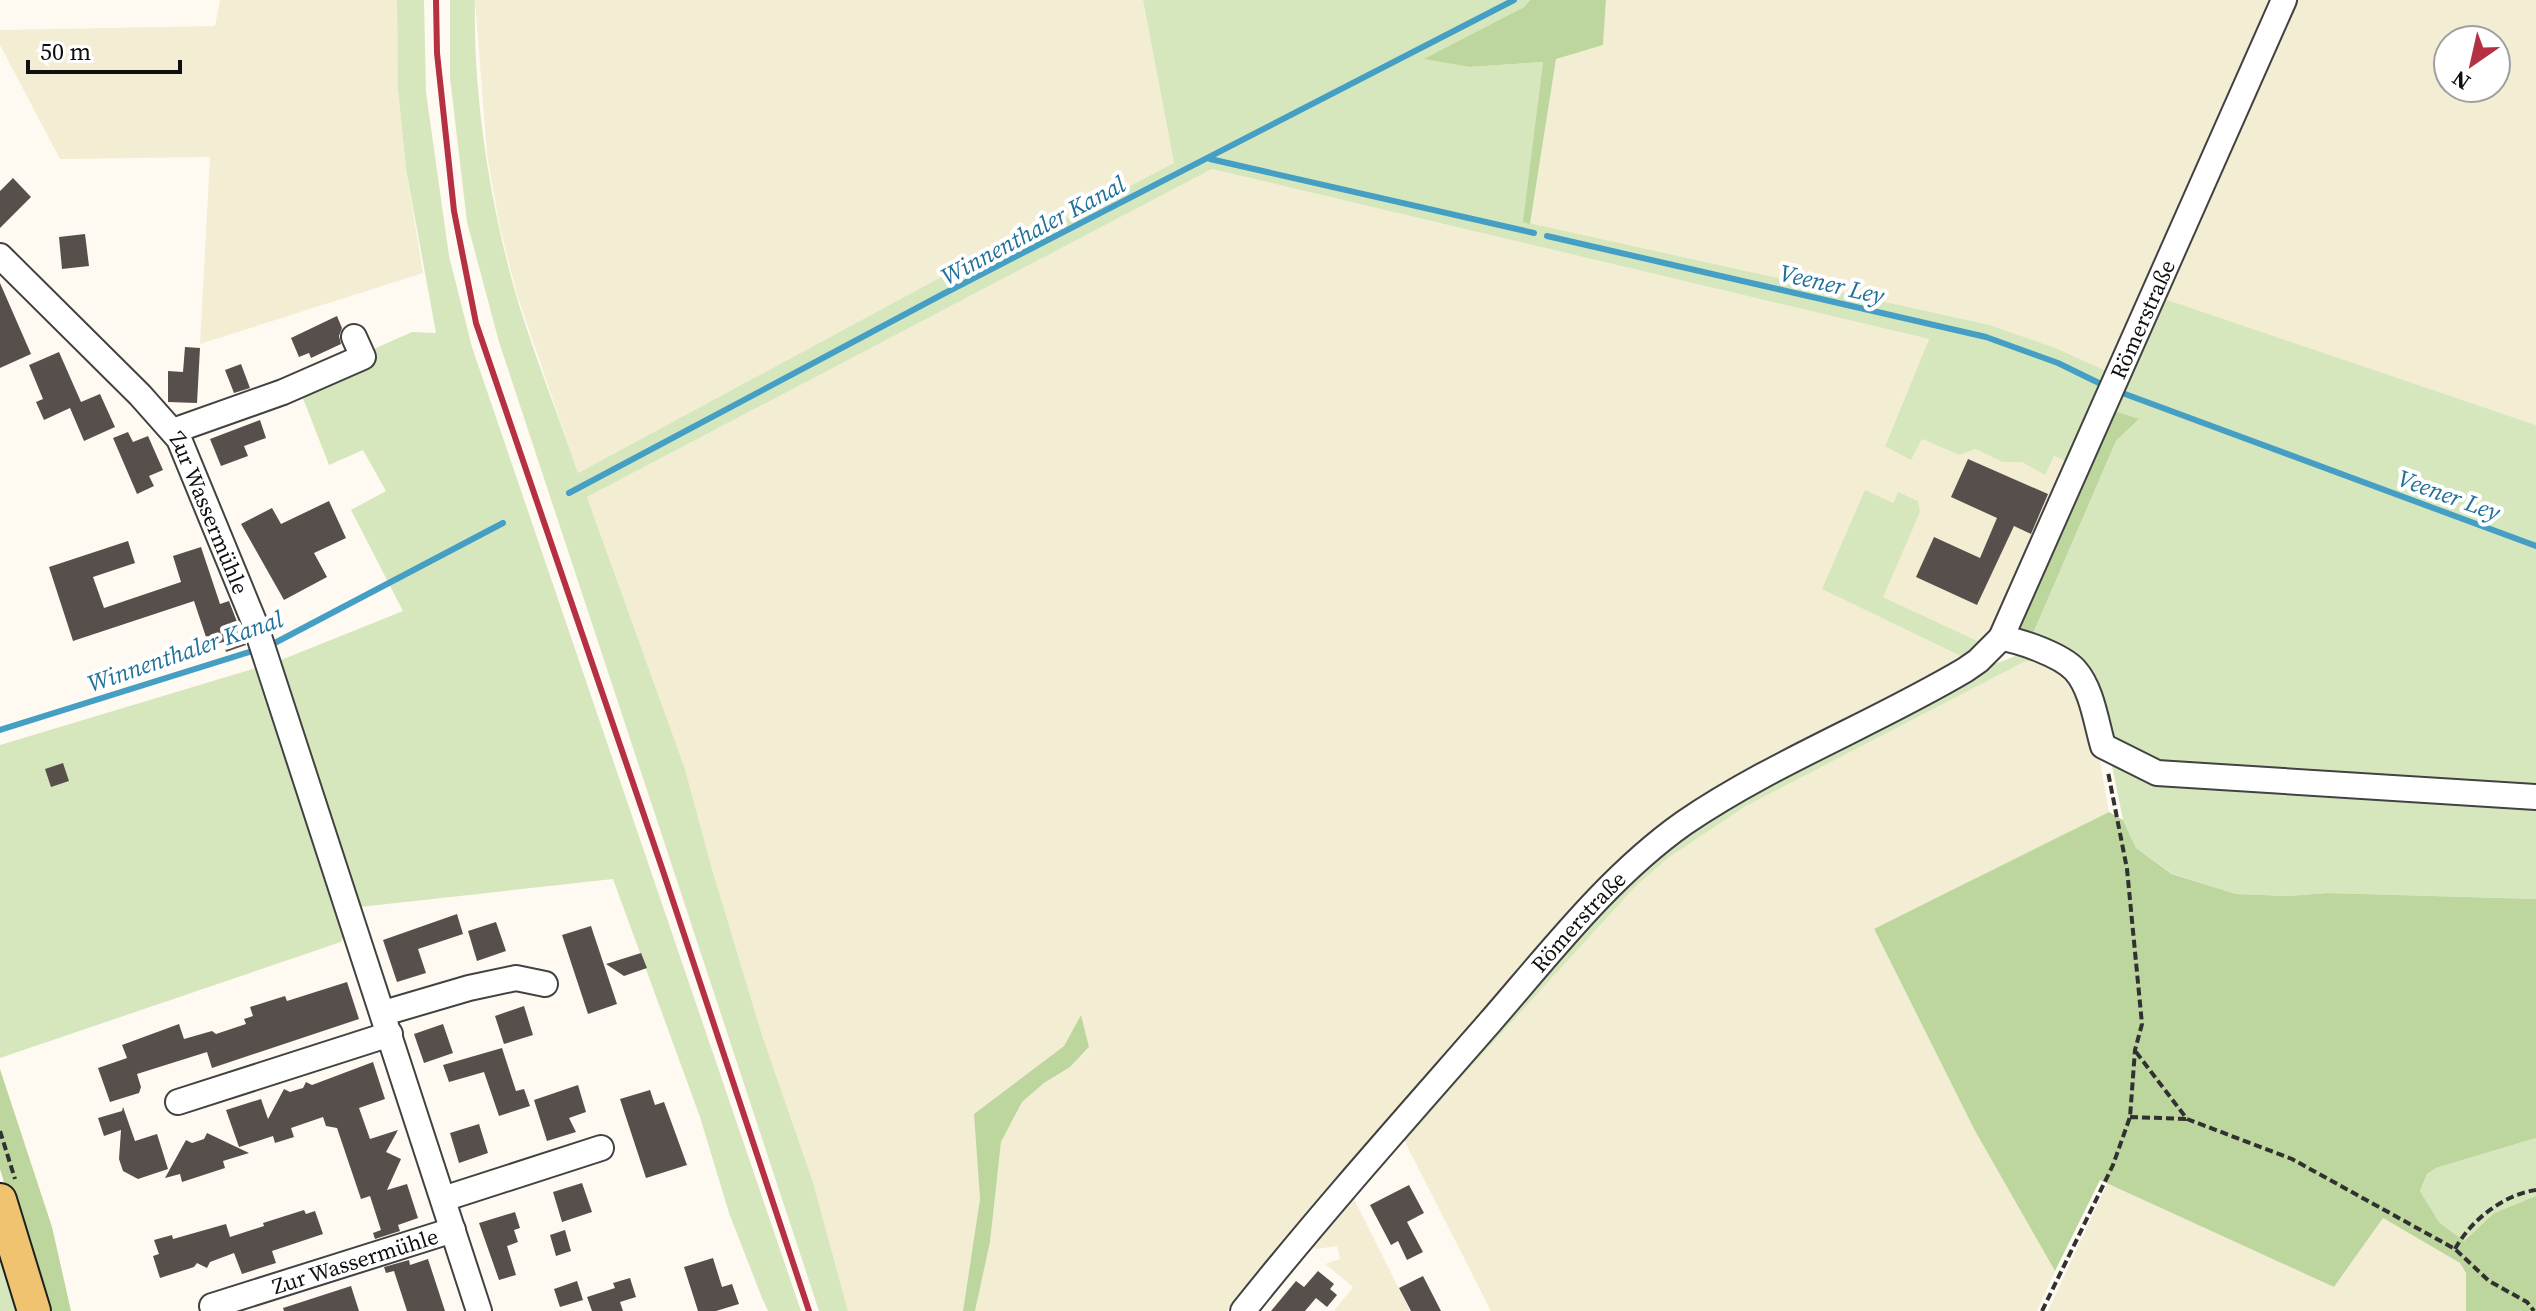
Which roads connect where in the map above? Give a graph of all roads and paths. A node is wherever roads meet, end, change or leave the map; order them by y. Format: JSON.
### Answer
{"nodes":[{"id":1,"x":2284,"y":0,"type":"edge"},
{"id":2,"x":0,"y":256,"type":"edge"},
{"id":3,"x":354,"y":337,"type":"dead end"},
{"id":4,"x":173,"y":431,"type":"junction"},
{"id":5,"x":2001,"y":638,"type":"junction"},
{"id":6,"x":2103,"y":746,"type":"junction"},
{"id":7,"x":2536,"y":797,"type":"edge"},
{"id":8,"x":545,"y":984,"type":"dead end"},
{"id":9,"x":387,"y":1024,"type":"junction"},
{"id":10,"x":2135,"y":1050,"type":"junction"},
{"id":11,"x":178,"y":1102,"type":"dead end"},
{"id":12,"x":2130,"y":1117,"type":"junction"},
{"id":13,"x":2187,"y":1119,"type":"junction"},
{"id":14,"x":601,"y":1148,"type":"dead end"},
{"id":15,"x":2536,"y":1190,"type":"edge"},
{"id":16,"x":443,"y":1199,"type":"junction"},
{"id":17,"x":0,"y":1200,"type":"edge"},
{"id":18,"x":453,"y":1230,"type":"junction"},
{"id":19,"x":2455,"y":1249,"type":"junction"},
{"id":20,"x":212,"y":1306,"type":"dead end"},
{"id":21,"x":34,"y":1311,"type":"edge"},
{"id":22,"x":479,"y":1311,"type":"edge"},
{"id":23,"x":1243,"y":1311,"type":"edge"},
{"id":24,"x":2042,"y":1311,"type":"edge"},
{"id":25,"x":2534,"y":1311,"type":"edge"}],
"edges":[{"from":1,"to":5,"type":"street","name":"Römerstraße"},
{"from":2,"to":4,"type":"street","name":"Zur Wassermühle"},
{"from":3,"to":4,"type":"street"},
{"from":4,"to":9,"type":"street","name":"Zur Wassermühle"},
{"from":5,"to":6,"type":"street"},
{"from":5,"to":23,"type":"street","name":"Römerstraße"},
{"from":6,"to":7,"type":"street"},
{"from":6,"to":10,"type":"path"},
{"from":8,"to":9,"type":"street"},
{"from":9,"to":11,"type":"street"},
{"from":9,"to":16,"type":"street","name":"Zur Wassermühle"},
{"from":10,"to":12,"type":"path"},
{"from":10,"to":13,"type":"path"},
{"from":12,"to":13,"type":"path"},
{"from":12,"to":24,"type":"path"},
{"from":13,"to":19,"type":"path"},
{"from":14,"to":16,"type":"street","name":"Zur Wassermühle"},
{"from":15,"to":19,"type":"path"},
{"from":16,"to":18,"type":"street","name":"Zur Wassermühle"},
{"from":17,"to":21,"type":"main road"},
{"from":18,"to":20,"type":"street","name":"Zur Wassermühle"},
{"from":18,"to":22,"type":"street","name":"Zur Wassermühle"},
{"from":19,"to":25,"type":"path"}]}
